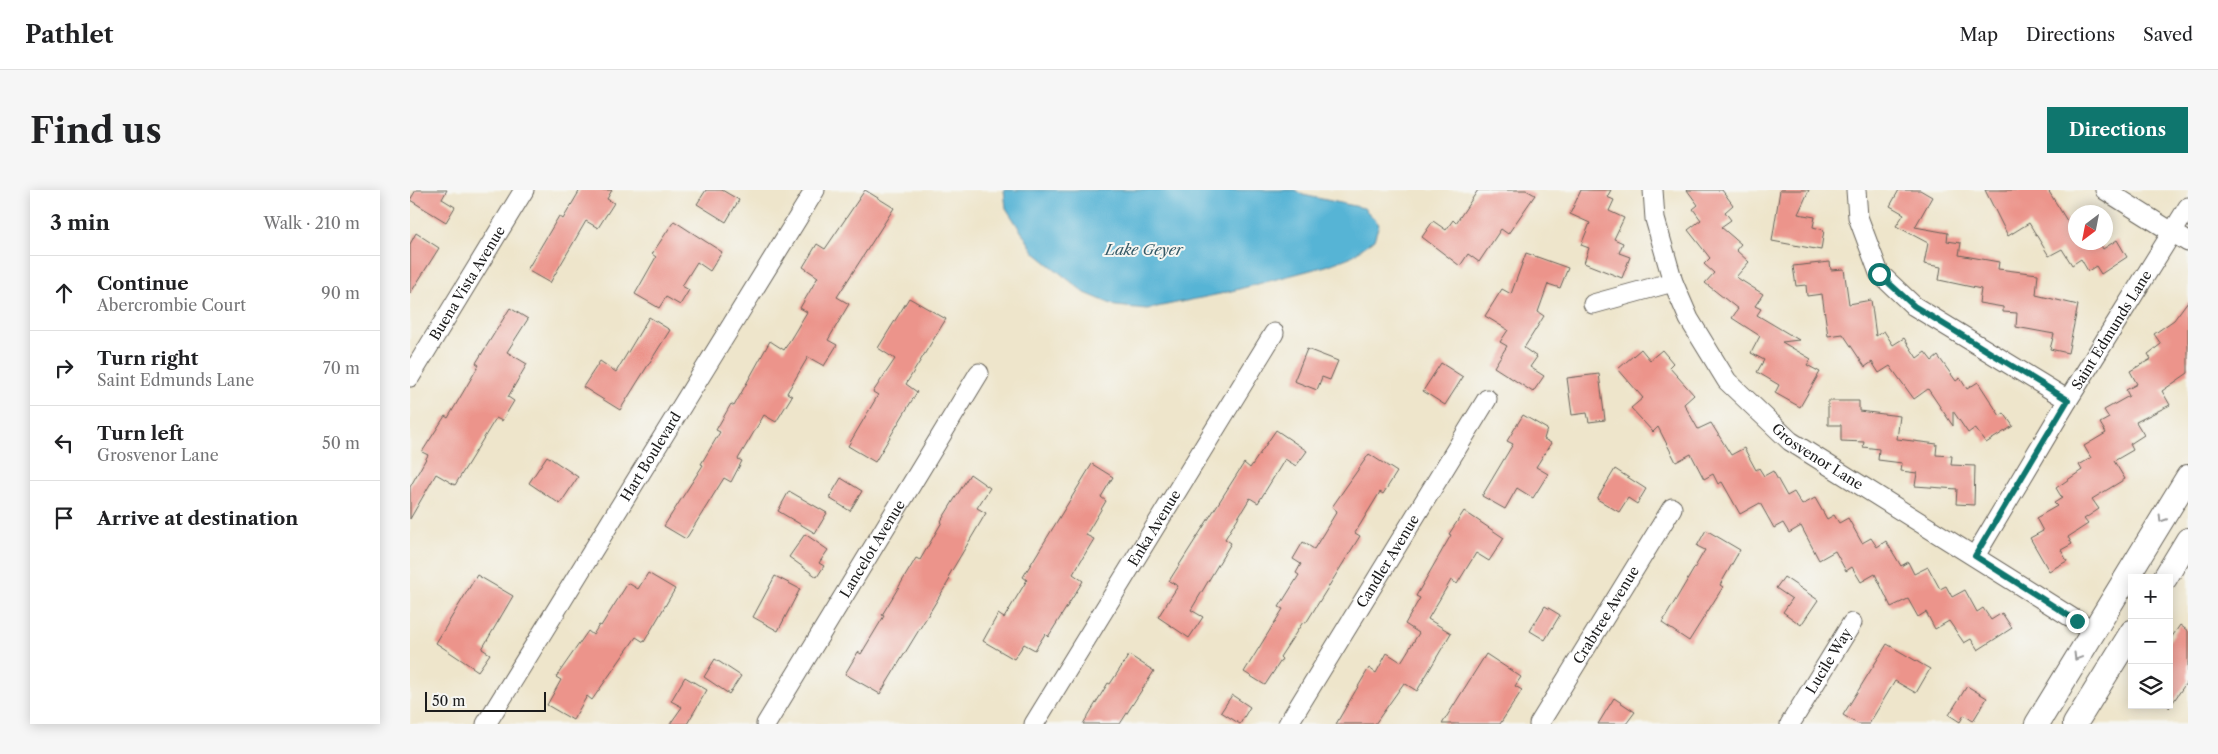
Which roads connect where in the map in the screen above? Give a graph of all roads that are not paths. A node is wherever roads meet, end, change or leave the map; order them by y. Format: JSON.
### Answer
{"nodes":[{"id":1,"x":524,"y":190,"type":"edge"},
{"id":2,"x":815,"y":190,"type":"edge"},
{"id":3,"x":1653,"y":190,"type":"edge"},
{"id":4,"x":1856,"y":190,"type":"edge"},
{"id":5,"x":2105,"y":190,"type":"edge"},
{"id":6,"x":2188,"y":207,"type":"edge"},
{"id":7,"x":2180,"y":238,"type":"edge"},
{"id":8,"x":1673,"y":282,"type":"junction"},
{"id":9,"x":1593,"y":304,"type":"dead end"},
{"id":10,"x":1274,"y":333,"type":"dead end"},
{"id":11,"x":979,"y":373,"type":"dead end"},
{"id":12,"x":410,"y":377,"type":"edge"},
{"id":13,"x":1488,"y":399,"type":"dead end"},
{"id":14,"x":2068,"y":400,"type":"junction"},
{"id":15,"x":2188,"y":477,"type":"edge"},
{"id":16,"x":1672,"y":508,"type":"dead end"},
{"id":17,"x":2188,"y":540,"type":"edge"},
{"id":18,"x":1975,"y":556,"type":"junction"},
{"id":19,"x":2167,"y":574,"type":"edge"},
{"id":20,"x":1852,"y":623,"type":"dead end"},
{"id":21,"x":2093,"y":631,"type":"junction"},
{"id":22,"x":2128,"y":638,"type":"edge"},
{"id":23,"x":486,"y":724,"type":"edge"},
{"id":24,"x":766,"y":724,"type":"edge"},
{"id":25,"x":1034,"y":724,"type":"edge"},
{"id":26,"x":1288,"y":724,"type":"edge"},
{"id":27,"x":1539,"y":724,"type":"edge"},
{"id":28,"x":1790,"y":724,"type":"edge"},
{"id":29,"x":2036,"y":724,"type":"edge"},
{"id":30,"x":2075,"y":724,"type":"edge"}],
"edges":[{"from":1,"to":12,"type":"street","name":"Buena Vista Avenue"},
{"from":2,"to":23,"type":"street","name":"Hart Boulevard"},
{"from":3,"to":8,"type":"street","name":"Grosvenor Lane"},
{"from":4,"to":14,"type":"street"},
{"from":5,"to":7,"type":"street"},
{"from":6,"to":7,"type":"street","name":"Saint Edmunds Lane"},
{"from":7,"to":14,"type":"street","name":"Saint Edmunds Lane"},
{"from":8,"to":9,"type":"street"},
{"from":8,"to":18,"type":"street","name":"Grosvenor Lane"},
{"from":10,"to":25,"type":"street","name":"Enka Avenue"},
{"from":11,"to":24,"type":"street","name":"Lancelot Avenue"},
{"from":13,"to":26,"type":"street","name":"Candler Avenue"},
{"from":14,"to":18,"type":"street","name":"Saint Edmunds Lane"},
{"from":15,"to":21,"type":"street","one_way":true},
{"from":16,"to":27,"type":"street","name":"Crabtree Avenue"},
{"from":17,"to":19,"type":"street"},
{"from":18,"to":21,"type":"street","name":"Grosvenor Lane"},
{"from":20,"to":28,"type":"street","name":"Lucile Way"},
{"from":21,"to":29,"type":"street","one_way":true},
{"from":22,"to":30,"type":"street"}]}
